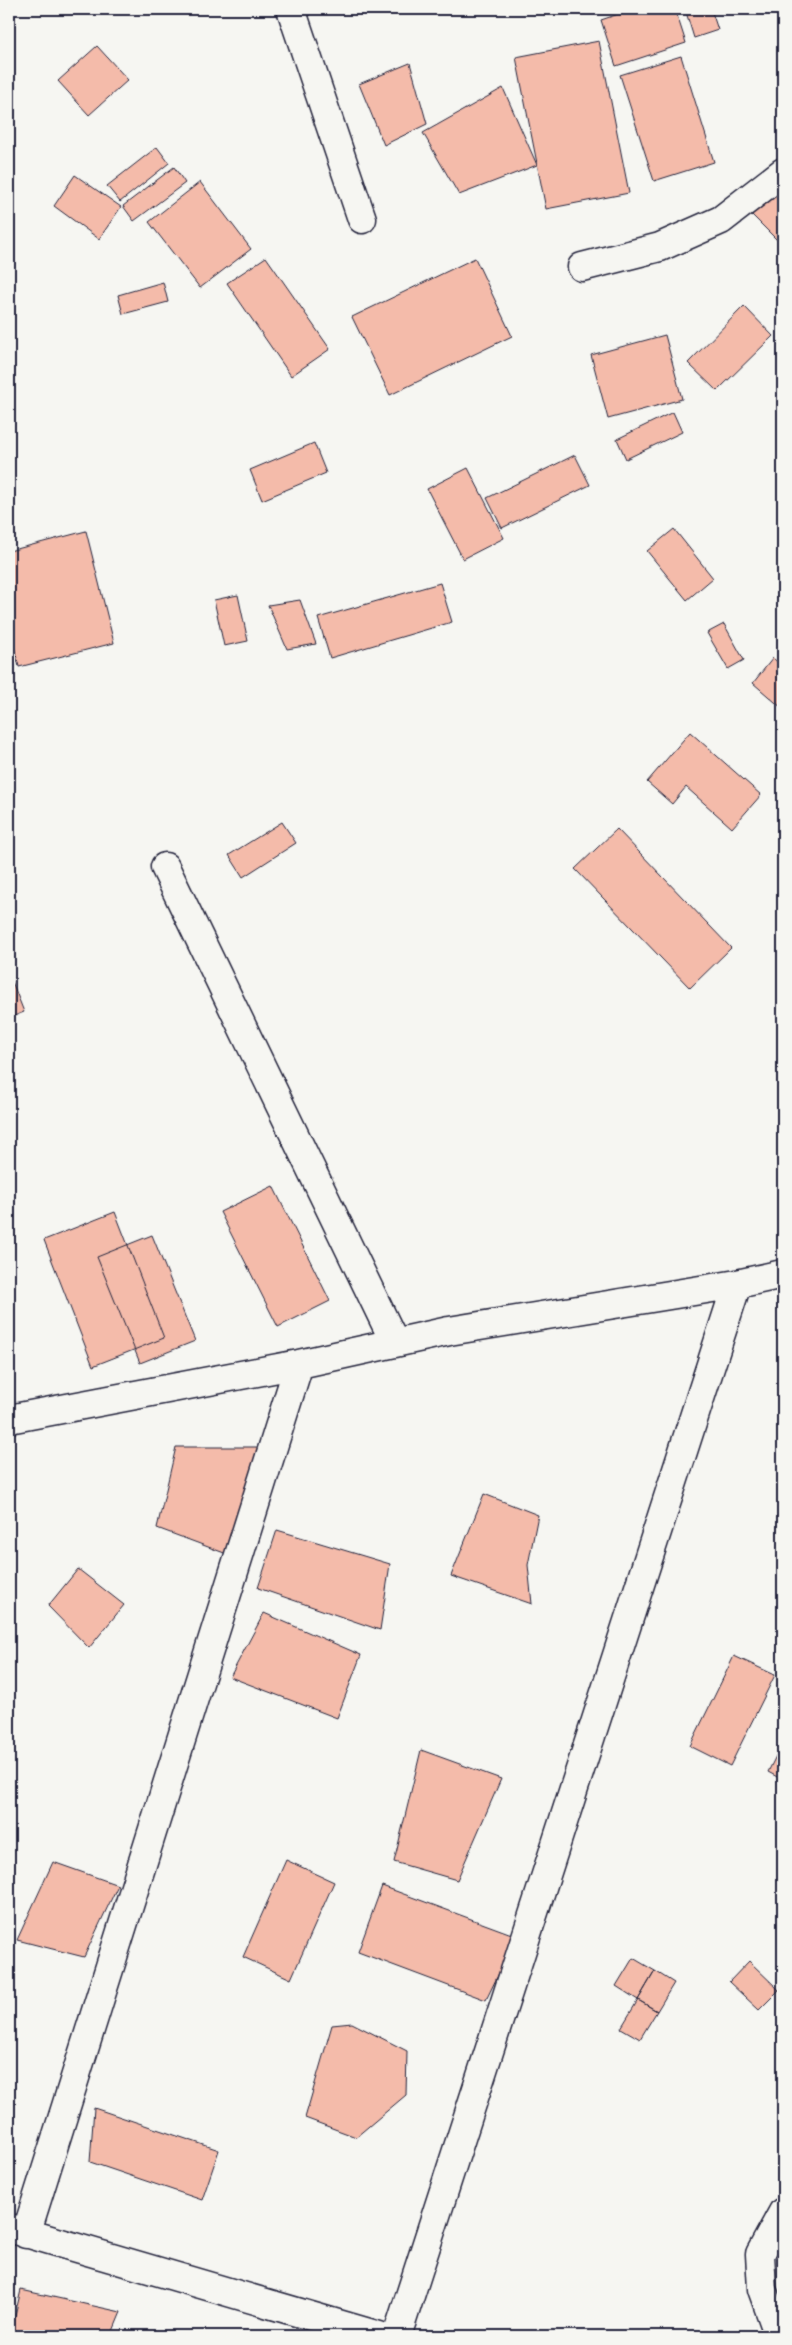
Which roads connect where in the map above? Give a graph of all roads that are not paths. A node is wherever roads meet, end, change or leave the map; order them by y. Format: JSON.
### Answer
{"nodes":[{"id":1,"x":291,"y":9,"type":"edge"},
{"id":2,"x":783,"y":172,"type":"edge"},
{"id":3,"x":362,"y":219,"type":"dead end"},
{"id":4,"x":582,"y":266,"type":"dead end"},
{"id":5,"x":165,"y":867,"type":"dead end"},
{"id":6,"x":783,"y":1274,"type":"edge"},
{"id":7,"x":737,"y":1284,"type":"junction"},
{"id":8,"x":395,"y":1343,"type":"junction"},
{"id":9,"x":299,"y":1364,"type":"junction"},
{"id":10,"x":9,"y":1419,"type":"edge"},
{"id":11,"x":783,"y":2212,"type":"edge"},
{"id":12,"x":18,"y":2231,"type":"edge"},
{"id":13,"x":783,"y":2333,"type":"edge"},
{"id":14,"x":379,"y":2336,"type":"edge"},
{"id":15,"x":397,"y":2336,"type":"edge"}],
"edges":[{"from":1,"to":3,"type":"street"},
{"from":2,"to":4,"type":"street"},
{"from":5,"to":8,"type":"street"},
{"from":6,"to":7,"type":"street"},
{"from":7,"to":8,"type":"street"},
{"from":7,"to":15,"type":"street"},
{"from":8,"to":9,"type":"street"},
{"from":9,"to":10,"type":"street"},
{"from":9,"to":12,"type":"street"},
{"from":11,"to":13,"type":"street"},
{"from":12,"to":14,"type":"street"}]}
